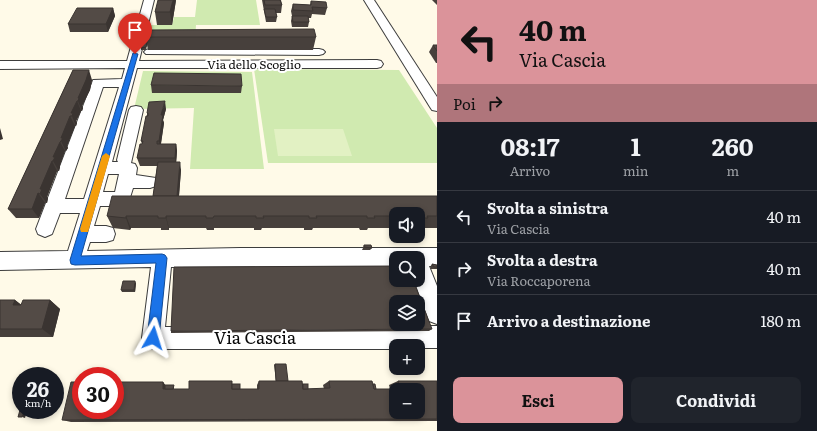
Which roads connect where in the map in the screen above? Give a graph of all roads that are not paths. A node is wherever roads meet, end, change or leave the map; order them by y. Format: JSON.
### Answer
{"nodes":[{"id":1,"x":149,"y":0,"type":"edge"},
{"id":2,"x":369,"y":0,"type":"edge"},
{"id":3,"x":379,"y":0,"type":"edge"},
{"id":4,"x":150,"y":52,"type":"edge"},
{"id":5,"x":324,"y":64,"type":"junction"},
{"id":6,"x":376,"y":64,"type":"dead end"},
{"id":7,"x":0,"y":65,"type":"edge"},
{"id":8,"x":132,"y":65,"type":"junction"},
{"id":9,"x":428,"y":72,"type":"dead end"},
{"id":10,"x":127,"y":83,"type":"junction"},
{"id":11,"x":437,"y":107,"type":"edge"},
{"id":12,"x":136,"y":110,"type":"dead end"},
{"id":13,"x":108,"y":148,"type":"junction"},
{"id":14,"x":103,"y":168,"type":"junction"},
{"id":15,"x":126,"y":181,"type":"junction"},
{"id":16,"x":150,"y":182,"type":"dead end"},
{"id":17,"x":92,"y":202,"type":"junction"},
{"id":18,"x":52,"y":206,"type":"junction"},
{"id":19,"x":44,"y":228,"type":"dead end"},
{"id":20,"x":83,"y":234,"type":"junction"},
{"id":21,"x":106,"y":234,"type":"dead end"},
{"id":22,"x":437,"y":257,"type":"edge"},
{"id":23,"x":162,"y":258,"type":"junction"},
{"id":24,"x":425,"y":258,"type":"edge"},
{"id":25,"x":389,"y":259,"type":"edge"},
{"id":26,"x":75,"y":260,"type":"junction"},
{"id":27,"x":0,"y":261,"type":"edge"},
{"id":28,"x":425,"y":281,"type":"edge"},
{"id":29,"x":437,"y":314,"type":"edge"},
{"id":30,"x":437,"y":337,"type":"edge"}],
"edges":[{"from":1,"to":8,"type":"street"},
{"from":2,"to":11,"type":"street"},
{"from":3,"to":9,"type":"street"},
{"from":4,"to":5,"type":"street"},
{"from":5,"to":6,"type":"street","name":"Via dello Scoglio"},
{"from":5,"to":8,"type":"street","name":"Via dello Scoglio"},
{"from":7,"to":8,"type":"street","name":"Via dello Scoglio"},
{"from":8,"to":10,"type":"street"},
{"from":10,"to":13,"type":"street"},
{"from":10,"to":18,"type":"street"},
{"from":12,"to":13,"type":"street"},
{"from":13,"to":14,"type":"street"},
{"from":14,"to":15,"type":"street"},
{"from":14,"to":17,"type":"street"},
{"from":15,"to":16,"type":"street"},
{"from":15,"to":17,"type":"street"},
{"from":17,"to":18,"type":"street"},
{"from":17,"to":20,"type":"street"},
{"from":18,"to":19,"type":"street"},
{"from":20,"to":21,"type":"street"},
{"from":20,"to":26,"type":"street"},
{"from":22,"to":24,"type":"street"},
{"from":23,"to":25,"type":"street"},
{"from":23,"to":26,"type":"street"},
{"from":23,"to":30,"type":"street","name":"Via Cascia"},
{"from":26,"to":27,"type":"street"},
{"from":28,"to":29,"type":"street"}]}
